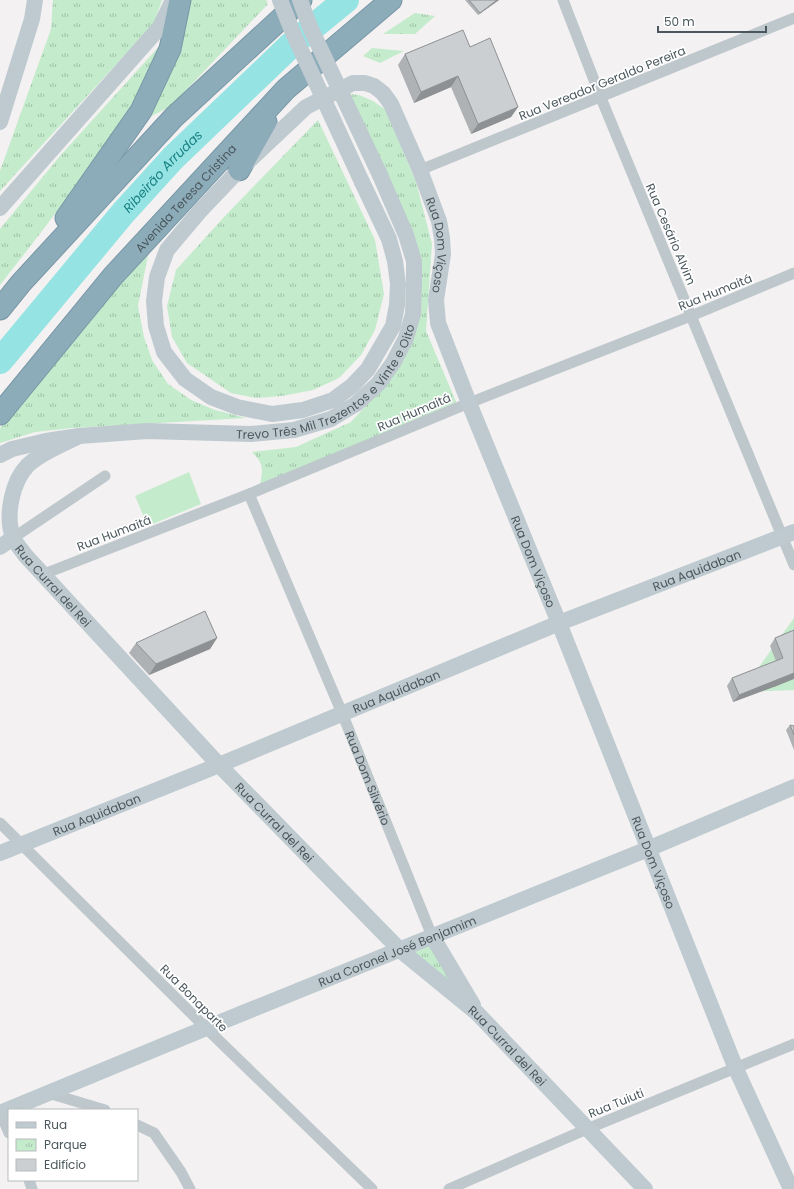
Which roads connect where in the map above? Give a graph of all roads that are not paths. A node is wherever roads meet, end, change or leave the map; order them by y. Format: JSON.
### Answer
{"nodes":[{"id":1,"x":35,"y":0,"type":"edge"},
{"id":2,"x":173,"y":0,"type":"edge"},
{"id":3,"x":180,"y":0,"type":"edge"},
{"id":4,"x":280,"y":0,"type":"edge"},
{"id":5,"x":300,"y":0,"type":"edge"},
{"id":6,"x":391,"y":0,"type":"edge"},
{"id":7,"x":563,"y":0,"type":"edge"},
{"id":8,"x":794,"y":18,"type":"edge"},
{"id":9,"x":286,"y":88,"type":"junction"},
{"id":10,"x":600,"y":98,"type":"junction"},
{"id":11,"x":0,"y":122,"type":"edge"},
{"id":12,"x":239,"y":170,"type":"junction"},
{"id":13,"x":420,"y":170,"type":"junction"},
{"id":14,"x":0,"y":208,"type":"edge"},
{"id":15,"x":794,"y":273,"type":"edge"},
{"id":16,"x":21,"y":283,"type":"junction"},
{"id":17,"x":0,"y":309,"type":"edge"},
{"id":18,"x":691,"y":316,"type":"junction"},
{"id":19,"x":469,"y":403,"type":"junction"},
{"id":20,"x":0,"y":414,"type":"edge"},
{"id":21,"x":79,"y":436,"type":"junction"},
{"id":22,"x":0,"y":455,"type":"edge"},
{"id":23,"x":105,"y":476,"type":"dead end"},
{"id":24,"x":249,"y":494,"type":"junction"},
{"id":25,"x":788,"y":535,"type":"edge"},
{"id":26,"x":13,"y":538,"type":"junction"},
{"id":27,"x":0,"y":547,"type":"edge"},
{"id":28,"x":794,"y":565,"type":"edge"},
{"id":29,"x":44,"y":574,"type":"junction"},
{"id":30,"x":559,"y":623,"type":"junction"},
{"id":31,"x":342,"y":713,"type":"junction"},
{"id":32,"x":219,"y":765,"type":"junction"},
{"id":33,"x":794,"y":787,"type":"edge"},
{"id":34,"x":0,"y":823,"type":"edge"},
{"id":35,"x":21,"y":844,"type":"junction"},
{"id":36,"x":648,"y":849,"type":"junction"},
{"id":37,"x":0,"y":853,"type":"edge"},
{"id":38,"x":432,"y":936,"type":"junction"},
{"id":39,"x":400,"y":950,"type":"junction"},
{"id":40,"x":477,"y":1013,"type":"junction"},
{"id":41,"x":206,"y":1028,"type":"junction"},
{"id":42,"x":794,"y":1044,"type":"edge"},
{"id":43,"x":736,"y":1068,"type":"junction"},
{"id":44,"x":48,"y":1094,"type":"junction"},
{"id":45,"x":10,"y":1109,"type":"edge"},
{"id":46,"x":101,"y":1109,"type":"edge"},
{"id":47,"x":0,"y":1113,"type":"edge"},
{"id":48,"x":138,"y":1125,"type":"edge"},
{"id":49,"x":587,"y":1129,"type":"junction"},
{"id":50,"x":8,"y":1131,"type":"edge"},
{"id":51,"x":190,"y":1189,"type":"edge"},
{"id":52,"x":372,"y":1189,"type":"edge"},
{"id":53,"x":449,"y":1189,"type":"edge"},
{"id":54,"x":645,"y":1189,"type":"edge"},
{"id":55,"x":791,"y":1189,"type":"edge"}],
"edges":[{"from":1,"to":11,"type":"street"},
{"from":2,"to":14,"type":"street"},
{"from":3,"to":16,"type":"highway"},
{"from":4,"to":12,"type":"street","name":"Trevo Três Mil Trezentos e Vinte e Oito","bridge":true},
{"from":5,"to":16,"type":"highway"},
{"from":5,"to":21,"type":"street","name":"Trevo Três Mil Trezentos e Vinte e Oito","bridge":true},
{"from":6,"to":9,"type":"highway","name":"Avenida Teresa Cristina"},
{"from":7,"to":10,"type":"street","name":"Rua Cesário Alvim"},
{"from":8,"to":10,"type":"street","name":"Rua Vereador Geraldo Pereira"},
{"from":9,"to":12,"type":"highway"},
{"from":9,"to":20,"type":"highway","name":"Avenida Teresa Cristina"},
{"from":10,"to":13,"type":"street","name":"Rua Vereador Geraldo Pereira"},
{"from":10,"to":18,"type":"street","name":"Rua Cesário Alvim"},
{"from":12,"to":13,"type":"street","name":"Rua Dom Viçoso"},
{"from":13,"to":19,"type":"street","name":"Rua Dom Viçoso"},
{"from":15,"to":18,"type":"street","name":"Rua Humaitá"},
{"from":16,"to":17,"type":"highway"},
{"from":18,"to":19,"type":"street","name":"Rua Humaitá"},
{"from":18,"to":25,"type":"street","name":"Rua Cesário Alvim"},
{"from":19,"to":24,"type":"street","name":"Rua Humaitá"},
{"from":19,"to":30,"type":"street","name":"Rua Dom Viçoso"},
{"from":21,"to":22,"type":"street","name":"Trevo Três Mil Trezentos e Vinte e Oito"},
{"from":21,"to":26,"type":"street","name":"Rua Curral del Rei"},
{"from":23,"to":26,"type":"street"},
{"from":24,"to":29,"type":"street","name":"Rua Humaitá"},
{"from":24,"to":31,"type":"street","name":"Rua Dom Silvério"},
{"from":25,"to":28,"type":"street","name":"Rua Cesário Alvim"},
{"from":25,"to":30,"type":"street","name":"Rua Aquidaban"},
{"from":26,"to":27,"type":"street"},
{"from":26,"to":29,"type":"street","name":"Rua Curral del Rei"},
{"from":29,"to":32,"type":"street","name":"Rua Curral del Rei"},
{"from":30,"to":31,"type":"street","name":"Rua Aquidaban"},
{"from":30,"to":36,"type":"street","name":"Rua Dom Viçoso"},
{"from":31,"to":32,"type":"street","name":"Rua Aquidaban"},
{"from":31,"to":38,"type":"street","name":"Rua Dom Silvério"},
{"from":32,"to":35,"type":"street","name":"Rua Aquidaban"},
{"from":32,"to":39,"type":"street","name":"Rua Curral del Rei"},
{"from":33,"to":36,"type":"street","name":"Rua Coronel José Benjamim"},
{"from":34,"to":35,"type":"street","name":"Rua Bonaparte"},
{"from":35,"to":37,"type":"street","name":"Rua Aquidaban"},
{"from":35,"to":41,"type":"street","name":"Rua Bonaparte"},
{"from":36,"to":38,"type":"street","name":"Rua Coronel José Benjamim"},
{"from":36,"to":43,"type":"street","name":"Rua Dom Viçoso"},
{"from":38,"to":39,"type":"street","name":"Rua Coronel José Benjamim"},
{"from":38,"to":40,"type":"street","name":"Rua Dom Silvério"},
{"from":39,"to":40,"type":"street","name":"Rua Curral del Rei"},
{"from":39,"to":41,"type":"street","name":"Rua Coronel José Benjamim"},
{"from":40,"to":49,"type":"street","name":"Rua Curral del Rei"},
{"from":41,"to":44,"type":"street","name":"Rua Coronel José Benjamim"},
{"from":41,"to":52,"type":"street","name":"Rua Bonaparte"},
{"from":42,"to":43,"type":"street","name":"Rua Tuiuti"},
{"from":43,"to":49,"type":"street","name":"Rua Tuiuti"},
{"from":43,"to":55,"type":"street","name":"Rua Dom Viçoso"},
{"from":44,"to":45,"type":"street","name":"Rua Coronel José Benjamim"},
{"from":44,"to":46,"type":"street"},
{"from":47,"to":50,"type":"street"},
{"from":48,"to":51,"type":"street"},
{"from":49,"to":53,"type":"street","name":"Rua Tuiuti"},
{"from":49,"to":54,"type":"street","name":"Rua Curral del Rei"}]}
